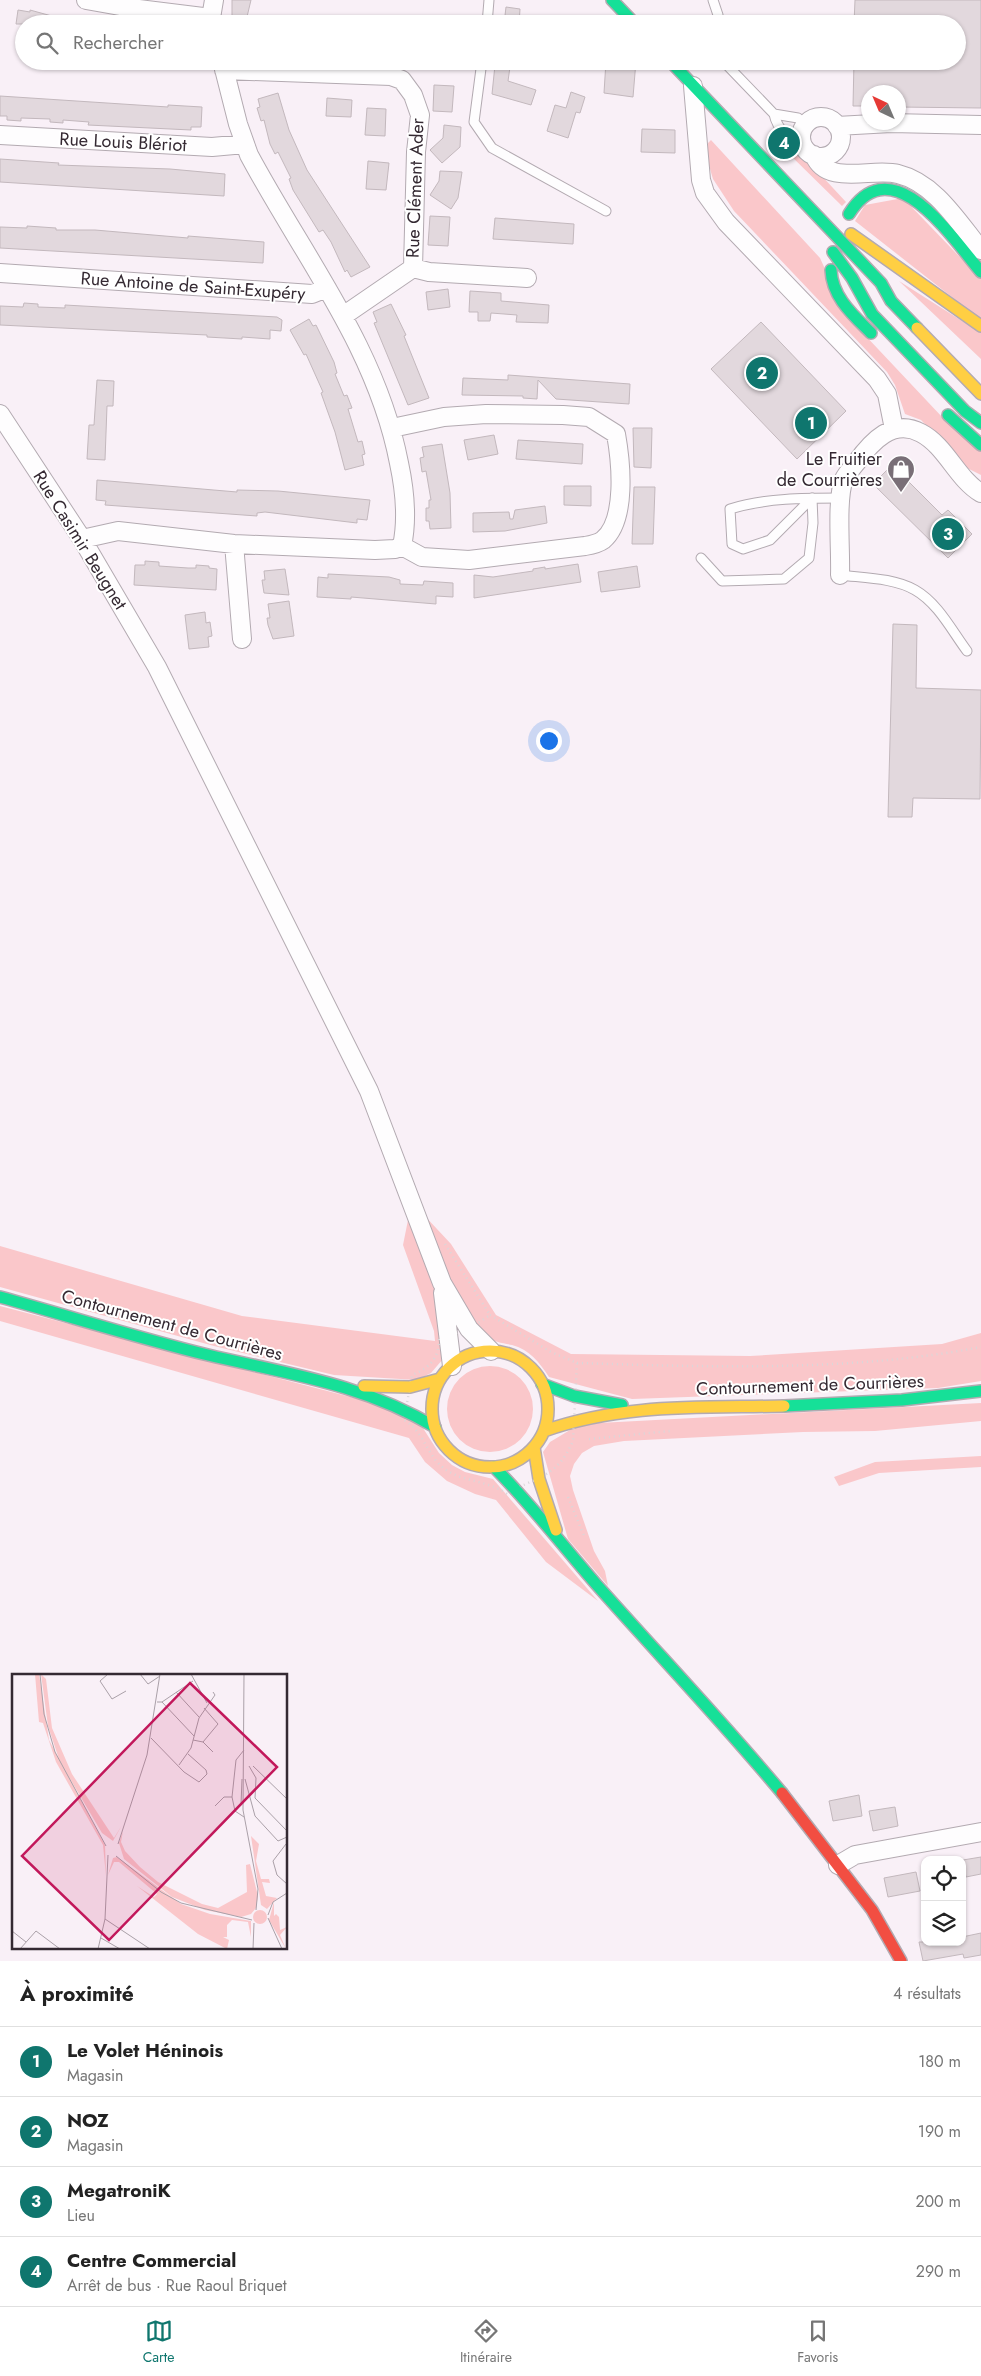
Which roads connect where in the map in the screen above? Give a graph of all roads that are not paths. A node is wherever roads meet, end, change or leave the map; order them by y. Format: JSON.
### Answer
{"nodes":[{"id":1,"x":86,"y":0,"type":"edge"},
{"id":2,"x":214,"y":0,"type":"edge"},
{"id":3,"x":489,"y":0,"type":"edge"},
{"id":4,"x":612,"y":0,"type":"edge"},
{"id":5,"x":713,"y":0,"type":"edge"},
{"id":6,"x":175,"y":15,"type":"edge"},
{"id":7,"x":213,"y":15,"type":"edge"},
{"id":8,"x":488,"y":15,"type":"edge"},
{"id":9,"x":626,"y":15,"type":"edge"},
{"id":10,"x":718,"y":15,"type":"edge"},
{"id":11,"x":224,"y":70,"type":"edge"},
{"id":12,"x":290,"y":70,"type":"edge"},
{"id":13,"x":481,"y":70,"type":"edge"},
{"id":14,"x":678,"y":70,"type":"edge"},
{"id":15,"x":732,"y":70,"type":"edge"},
{"id":16,"x":693,"y":86,"type":"junction"},
{"id":17,"x":774,"y":114,"type":"junction"},
{"id":18,"x":805,"y":124,"type":"junction"},
{"id":19,"x":981,"y":125,"type":"edge"},
{"id":20,"x":837,"y":126,"type":"junction"},
{"id":21,"x":0,"y":135,"type":"edge"},
{"id":22,"x":245,"y":144,"type":"junction"},
{"id":23,"x":809,"y":152,"type":"junction"},
{"id":24,"x":758,"y":157,"type":"junction"},
{"id":25,"x":774,"y":187,"type":"dead end"},
{"id":26,"x":606,"y":211,"type":"dead end"},
{"id":27,"x":849,"y":214,"type":"dead end"},
{"id":28,"x":823,"y":242,"type":"dead end"},
{"id":29,"x":981,"y":250,"type":"edge"},
{"id":30,"x":413,"y":268,"type":"junction"},
{"id":31,"x":831,"y":270,"type":"dead end"},
{"id":32,"x":981,"y":272,"type":"edge"},
{"id":33,"x":0,"y":273,"type":"edge"},
{"id":34,"x":527,"y":278,"type":"dead end"},
{"id":35,"x":880,"y":283,"type":"junction"},
{"id":36,"x":327,"y":288,"type":"junction"},
{"id":37,"x":343,"y":316,"type":"junction"},
{"id":38,"x":981,"y":326,"type":"edge"},
{"id":39,"x":933,"y":327,"type":"dead end"},
{"id":40,"x":877,"y":339,"type":"dead end"},
{"id":41,"x":981,"y":394,"type":"edge"},
{"id":42,"x":941,"y":408,"type":"dead end"},
{"id":43,"x":0,"y":414,"type":"edge"},
{"id":44,"x":981,"y":422,"type":"edge"},
{"id":45,"x":392,"y":428,"type":"junction"},
{"id":46,"x":894,"y":429,"type":"junction"},
{"id":47,"x":981,"y":445,"type":"edge"},
{"id":48,"x":964,"y":476,"type":"junction"},
{"id":49,"x":981,"y":482,"type":"edge"},
{"id":50,"x":981,"y":492,"type":"edge"},
{"id":51,"x":812,"y":498,"type":"junction"},
{"id":52,"x":841,"y":498,"type":"junction"},
{"id":53,"x":82,"y":539,"type":"junction"},
{"id":54,"x":234,"y":544,"type":"junction"},
{"id":55,"x":402,"y":546,"type":"junction"},
{"id":56,"x":701,"y":558,"type":"dead end"},
{"id":57,"x":840,"y":575,"type":"joint"},
{"id":58,"x":242,"y":639,"type":"dead end"},
{"id":59,"x":967,"y":651,"type":"dead end"},
{"id":60,"x":442,"y":1283,"type":"junction"},
{"id":61,"x":0,"y":1297,"type":"edge"},
{"id":62,"x":491,"y":1351,"type":"junction"},
{"id":63,"x":452,"y":1366,"type":"junction"},
{"id":64,"x":440,"y":1379,"type":"junction"},
{"id":65,"x":337,"y":1384,"type":"junction"},
{"id":66,"x":542,"y":1384,"type":"junction"},
{"id":67,"x":981,"y":1391,"type":"edge"},
{"id":68,"x":640,"y":1408,"type":"junction"},
{"id":69,"x":435,"y":1427,"type":"junction"},
{"id":70,"x":544,"y":1431,"type":"junction"},
{"id":71,"x":534,"y":1447,"type":"junction"},
{"id":72,"x":494,"y":1467,"type":"junction"},
{"id":73,"x":559,"y":1539,"type":"junction"},
{"id":74,"x":981,"y":1832,"type":"edge"},
{"id":75,"x":838,"y":1865,"type":"junction"},
{"id":76,"x":901,"y":1961,"type":"edge"}],
"edges":[{"from":1,"to":6,"type":"street"},
{"from":2,"to":7,"type":"street"},
{"from":3,"to":8,"type":"lane"},
{"from":4,"to":9,"type":"street"},
{"from":5,"to":10,"type":"lane"},
{"from":11,"to":22,"type":"street"},
{"from":12,"to":30,"type":"street","name":"Rue Clément Ader"},
{"from":13,"to":26,"type":"lane"},
{"from":14,"to":16,"type":"street"},
{"from":15,"to":17,"type":"lane"},
{"from":16,"to":24,"type":"street"},
{"from":16,"to":46,"type":"street"},
{"from":17,"to":18,"type":"lane"},
{"from":17,"to":23,"type":"lane"},
{"from":18,"to":20,"type":"street"},
{"from":18,"to":23,"type":"street"},
{"from":19,"to":20,"type":"street"},
{"from":20,"to":23,"type":"street"},
{"from":21,"to":22,"type":"street","name":"Rue Louis Blériot"},
{"from":22,"to":36,"type":"street"},
{"from":23,"to":29,"type":"street"},
{"from":24,"to":25,"type":"street"},
{"from":24,"to":35,"type":"street"},
{"from":24,"to":38,"type":"street"},
{"from":27,"to":32,"type":"street"},
{"from":28,"to":44,"type":"street"},
{"from":30,"to":34,"type":"street","name":"Rue Clément Ader"},
{"from":30,"to":37,"type":"street","name":"Rue Clément Ader"},
{"from":31,"to":40,"type":"street"},
{"from":33,"to":36,"type":"street","name":"Rue Antoine de Saint-Exupéry"},
{"from":35,"to":39,"type":"street"},
{"from":35,"to":41,"type":"street"},
{"from":36,"to":37,"type":"street","name":"Rue Antoine de Saint-Exupéry"},
{"from":37,"to":45,"type":"street","name":"Rue Antoine de Saint-Exupéry"},
{"from":42,"to":47,"type":"street"},
{"from":43,"to":53,"type":"street","name":"Rue Casimir Beugnet"},
{"from":45,"to":55,"type":"street","name":"Rue Antoine de Saint-Exupéry"},
{"from":45,"to":55,"type":"street"},
{"from":46,"to":48,"type":"street"},
{"from":46,"to":52,"type":"street"},
{"from":48,"to":49,"type":"street"},
{"from":48,"to":50,"type":"street"},
{"from":51,"to":51,"type":"lane"},
{"from":51,"to":52,"type":"lane"},
{"from":51,"to":56,"type":"lane"},
{"from":52,"to":57,"type":"street"},
{"from":53,"to":54,"type":"street"},
{"from":53,"to":60,"type":"street","name":"Rue Casimir Beugnet"},
{"from":54,"to":55,"type":"street"},
{"from":54,"to":58,"type":"street"},
{"from":57,"to":59,"type":"lane"},
{"from":60,"to":62,"type":"street"},
{"from":60,"to":63,"type":"street"},
{"from":61,"to":65,"type":"street","name":"Contournement de Courrières"},
{"from":62,"to":63,"type":"street"},
{"from":62,"to":66,"type":"street"},
{"from":63,"to":64,"type":"street"},
{"from":64,"to":65,"type":"street","name":"Contournement de Courrières"},
{"from":64,"to":69,"type":"street"},
{"from":65,"to":69,"type":"street","name":"Contournement de Courrières"},
{"from":66,"to":68,"type":"street","name":"Contournement de Courrières"},
{"from":66,"to":70,"type":"street"},
{"from":67,"to":68,"type":"street","name":"Contournement de Courrières"},
{"from":68,"to":70,"type":"street","name":"Contournement de Courrières"},
{"from":69,"to":72,"type":"street"},
{"from":70,"to":71,"type":"street"},
{"from":71,"to":72,"type":"street"},
{"from":71,"to":73,"type":"street"},
{"from":72,"to":73,"type":"street"},
{"from":73,"to":75,"type":"street"},
{"from":74,"to":75,"type":"street"},
{"from":75,"to":76,"type":"street"}]}
